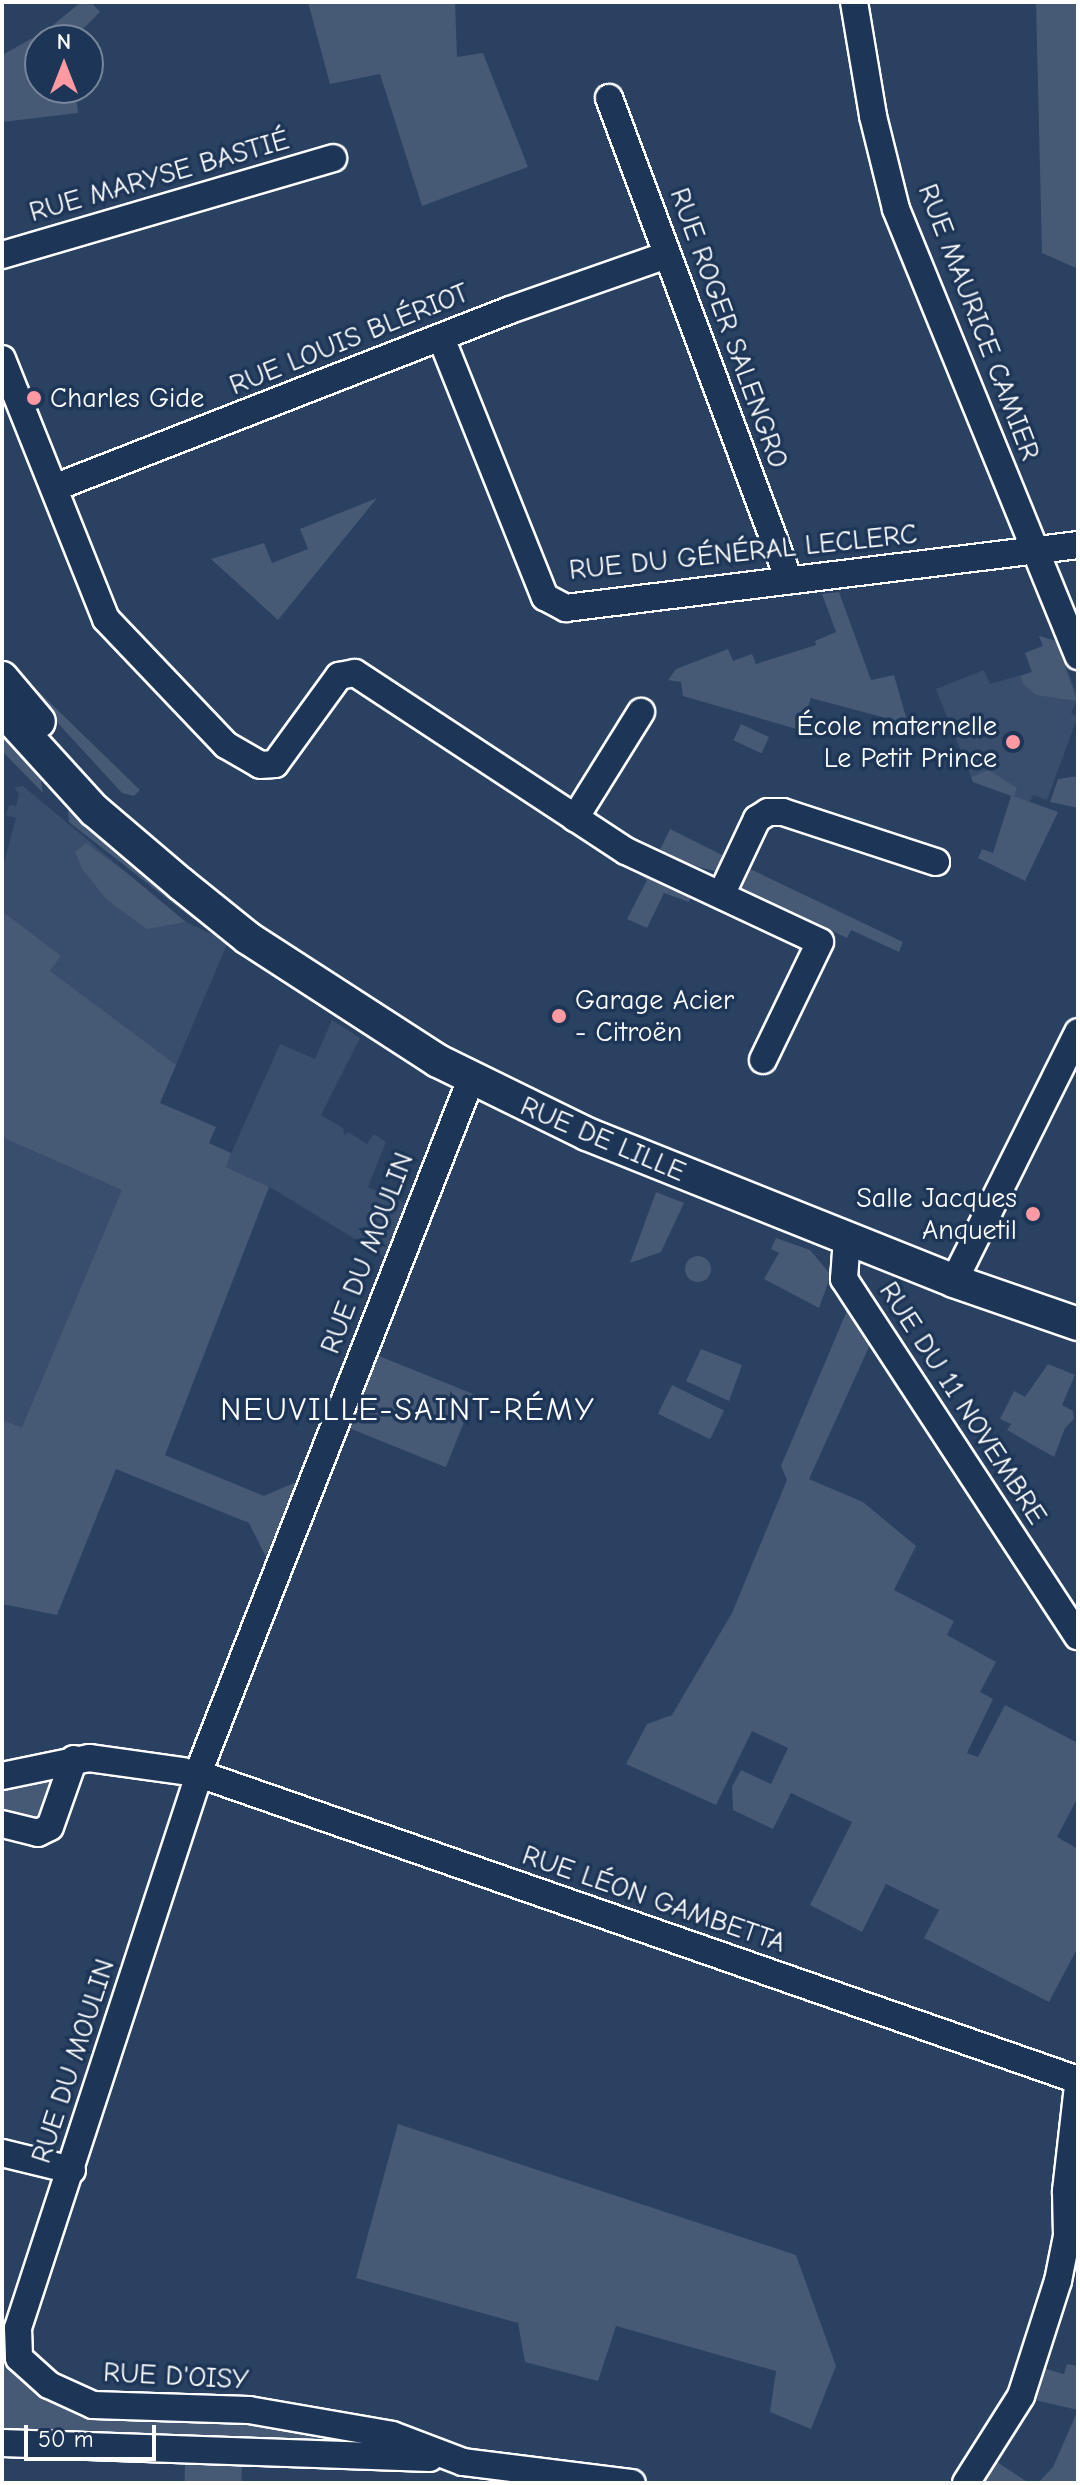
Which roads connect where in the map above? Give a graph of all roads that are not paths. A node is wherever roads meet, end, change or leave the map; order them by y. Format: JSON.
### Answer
{"nodes":[{"id":1,"x":854,"y":2,"type":"edge"},
{"id":2,"x":609,"y":98,"type":"dead end"},
{"id":3,"x":333,"y":158,"type":"dead end"},
{"id":4,"x":2,"y":255,"type":"edge"},
{"id":5,"x":667,"y":255,"type":"junction"},
{"id":6,"x":442,"y":340,"type":"junction"},
{"id":7,"x":2,"y":359,"type":"edge"},
{"id":8,"x":56,"y":487,"type":"junction"},
{"id":9,"x":1078,"y":545,"type":"edge"},
{"id":10,"x":1034,"y":550,"type":"junction"},
{"id":11,"x":789,"y":580,"type":"junction"},
{"id":12,"x":1078,"y":656,"type":"edge"},
{"id":13,"x":2,"y":678,"type":"edge"},
{"id":14,"x":2,"y":709,"type":"edge"},
{"id":15,"x":641,"y":712,"type":"dead end"},
{"id":16,"x":575,"y":818,"type":"junction"},
{"id":17,"x":936,"y":862,"type":"dead end"},
{"id":18,"x":722,"y":893,"type":"junction"},
{"id":19,"x":275,"y":953,"type":"junction"},
{"id":20,"x":1078,"y":1032,"type":"edge"},
{"id":21,"x":763,"y":1060,"type":"dead end"},
{"id":22,"x":471,"y":1079,"type":"junction"},
{"id":23,"x":847,"y":1238,"type":"junction"},
{"id":24,"x":954,"y":1281,"type":"junction"},
{"id":25,"x":1078,"y":1324,"type":"edge"},
{"id":26,"x":1078,"y":1337,"type":"edge"},
{"id":27,"x":1078,"y":1636,"type":"edge"},
{"id":28,"x":74,"y":1759,"type":"junction"},
{"id":29,"x":197,"y":1775,"type":"junction"},
{"id":30,"x":2,"y":1776,"type":"edge"},
{"id":31,"x":2,"y":1824,"type":"edge"},
{"id":32,"x":1078,"y":2080,"type":"edge"},
{"id":33,"x":1078,"y":2086,"type":"edge"},
{"id":34,"x":2,"y":2153,"type":"edge"},
{"id":35,"x":72,"y":2170,"type":"junction"},
{"id":36,"x":9,"y":2340,"type":"edge"},
{"id":37,"x":2,"y":2443,"type":"edge"},
{"id":38,"x":451,"y":2460,"type":"junction"},
{"id":39,"x":632,"y":2483,"type":"edge"},
{"id":40,"x":966,"y":2483,"type":"edge"}],
"edges":[{"from":1,"to":10,"type":"street","name":"RUE MAURICE CAMIER"},
{"from":2,"to":5,"type":"street","name":"RUE ROGER SALENGRO"},
{"from":3,"to":4,"type":"street","name":"RUE MARYSE BASTIÉ"},
{"from":5,"to":6,"type":"street","name":"RUE LOUIS BLÉRIOT"},
{"from":5,"to":11,"type":"street","name":"RUE ROGER SALENGRO"},
{"from":6,"to":8,"type":"street","name":"RUE LOUIS BLÉRIOT"},
{"from":6,"to":11,"type":"street","name":"RUE DU GÉNÉRAL LECLERC"},
{"from":7,"to":8,"type":"street"},
{"from":8,"to":16,"type":"street"},
{"from":9,"to":10,"type":"street","name":"RUE DU GÉNÉRAL LECLERC"},
{"from":10,"to":11,"type":"street","name":"RUE DU GÉNÉRAL LECLERC"},
{"from":10,"to":12,"type":"street","name":"RUE MAURICE CAMIER"},
{"from":13,"to":19,"type":"main road","name":"RUE DE LILLE"},
{"from":14,"to":19,"type":"main road","name":"RUE DE LILLE"},
{"from":15,"to":16,"type":"street"},
{"from":16,"to":18,"type":"street"},
{"from":17,"to":18,"type":"street"},
{"from":18,"to":21,"type":"street"},
{"from":19,"to":22,"type":"main road","name":"RUE DE LILLE"},
{"from":20,"to":24,"type":"street"},
{"from":22,"to":23,"type":"main road","name":"RUE DE LILLE"},
{"from":22,"to":29,"type":"street","name":"RUE DU MOULIN"},
{"from":23,"to":24,"type":"main road","name":"RUE DE LILLE"},
{"from":23,"to":27,"type":"street","name":"RUE DU 11 NOVEMBRE"},
{"from":24,"to":25,"type":"main road","name":"RUE DE LILLE"},
{"from":24,"to":26,"type":"main road","name":"RUE DE LILLE"},
{"from":28,"to":29,"type":"street","name":"RUE LÉON GAMBETTA"},
{"from":28,"to":30,"type":"street","name":"RUE LÉON GAMBETTA"},
{"from":28,"to":31,"type":"street"},
{"from":29,"to":32,"type":"street","name":"RUE LÉON GAMBETTA"},
{"from":29,"to":35,"type":"street","name":"RUE DU MOULIN"},
{"from":33,"to":40,"type":"street"},
{"from":34,"to":35,"type":"street"},
{"from":35,"to":36,"type":"street","name":"RUE DU MOULIN"},
{"from":36,"to":38,"type":"street","name":"RUE D'OISY"},
{"from":37,"to":38,"type":"street","name":"RUE D'OISY"},
{"from":38,"to":39,"type":"street","name":"RUE D'OISY"}]}
